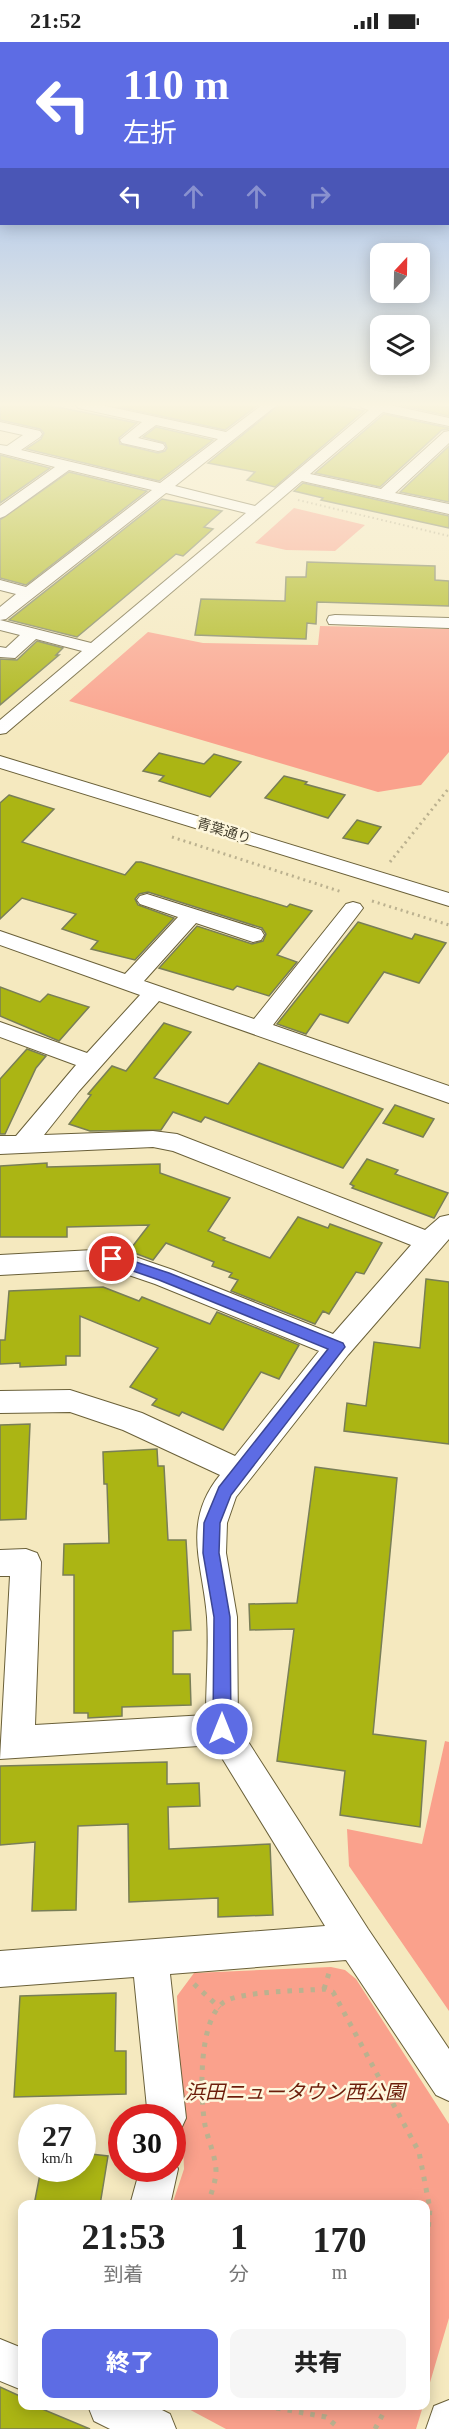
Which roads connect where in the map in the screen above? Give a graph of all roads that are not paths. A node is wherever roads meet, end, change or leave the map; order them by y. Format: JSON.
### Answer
{"nodes":[{"id":1,"x":127,"y":516,"type":"edge"},
{"id":2,"x":252,"y":516,"type":"edge"},
{"id":3,"x":0,"y":585,"type":"edge"},
{"id":4,"x":29,"y":592,"type":"junction"},
{"id":5,"x":0,"y":615,"type":"edge"},
{"id":6,"x":335,"y":620,"type":"dead end"},
{"id":7,"x":449,"y":623,"type":"edge"},
{"id":8,"x":0,"y":625,"type":"edge"},
{"id":9,"x":32,"y":634,"type":"junction"},
{"id":10,"x":93,"y":649,"type":"junction"},
{"id":11,"x":0,"y":652,"type":"edge"},
{"id":12,"x":0,"y":729,"type":"edge"},
{"id":13,"x":0,"y":762,"type":"edge"},
{"id":14,"x":147,"y":900,"type":"dead end"},
{"id":15,"x":355,"y":900,"type":"road end"},
{"id":16,"x":449,"y":900,"type":"edge"},
{"id":17,"x":192,"y":915,"type":"junction"},
{"id":18,"x":254,"y":935,"type":"dead end"},
{"id":19,"x":0,"y":938,"type":"edge"},
{"id":20,"x":129,"y":983,"type":"junction"},
{"id":21,"x":155,"y":992,"type":"junction"},
{"id":22,"x":259,"y":1028,"type":"junction"},
{"id":23,"x":0,"y":1029,"type":"edge"},
{"id":24,"x":92,"y":1063,"type":"junction"},
{"id":25,"x":449,"y":1095,"type":"edge"},
{"id":26,"x":12,"y":1144,"type":"edge"},
{"id":27,"x":449,"y":1224,"type":"edge"},
{"id":28,"x":429,"y":1242,"type":"junction"},
{"id":29,"x":0,"y":1265,"type":"edge"},
{"id":30,"x":338,"y":1347,"type":"junction"},
{"id":31,"x":0,"y":1402,"type":"edge"},
{"id":32,"x":240,"y":1471,"type":"junction"},
{"id":33,"x":0,"y":1563,"type":"edge"},
{"id":34,"x":222,"y":1729,"type":"junction"},
{"id":35,"x":9,"y":1742,"type":"edge"},
{"id":36,"x":355,"y":1942,"type":"junction"},
{"id":37,"x":150,"y":1959,"type":"junction"},
{"id":38,"x":0,"y":1969,"type":"edge"},
{"id":39,"x":449,"y":2082,"type":"edge"},
{"id":40,"x":166,"y":2104,"type":"edge"},
{"id":41,"x":156,"y":2182,"type":"edge"},
{"id":42,"x":151,"y":2200,"type":"edge"},
{"id":43,"x":0,"y":2360,"type":"edge"},
{"id":44,"x":18,"y":2367,"type":"edge"},
{"id":45,"x":117,"y":2410,"type":"edge"},
{"id":46,"x":449,"y":2421,"type":"edge"},
{"id":47,"x":154,"y":2429,"type":"edge"},
{"id":48,"x":447,"y":2429,"type":"edge"}],
"edges":[{"from":1,"to":4,"type":"street"},
{"from":2,"to":10,"type":"street"},
{"from":3,"to":4,"type":"street"},
{"from":4,"to":5,"type":"street"},
{"from":6,"to":7,"type":"street"},
{"from":8,"to":9,"type":"street"},
{"from":9,"to":10,"type":"street"},
{"from":9,"to":11,"type":"street"},
{"from":10,"to":12,"type":"street"},
{"from":13,"to":16,"type":"street","name":"青葉通り"},
{"from":14,"to":17,"type":"street"},
{"from":15,"to":22,"type":"street"},
{"from":17,"to":18,"type":"street"},
{"from":17,"to":20,"type":"street"},
{"from":19,"to":20,"type":"street"},
{"from":20,"to":21,"type":"street"},
{"from":21,"to":22,"type":"street"},
{"from":21,"to":24,"type":"street"},
{"from":22,"to":25,"type":"street"},
{"from":23,"to":24,"type":"street"},
{"from":24,"to":26,"type":"street"},
{"from":26,"to":28,"type":"street"},
{"from":27,"to":28,"type":"street"},
{"from":28,"to":30,"type":"street"},
{"from":29,"to":30,"type":"street"},
{"from":30,"to":32,"type":"street"},
{"from":31,"to":32,"type":"street"},
{"from":32,"to":34,"type":"street"},
{"from":33,"to":35,"type":"street"},
{"from":34,"to":35,"type":"street"},
{"from":34,"to":36,"type":"street"},
{"from":36,"to":37,"type":"street"},
{"from":36,"to":39,"type":"street"},
{"from":37,"to":38,"type":"street"},
{"from":37,"to":40,"type":"street"},
{"from":41,"to":42,"type":"street"},
{"from":43,"to":44,"type":"street"},
{"from":45,"to":47,"type":"street"},
{"from":46,"to":48,"type":"street"}]}
